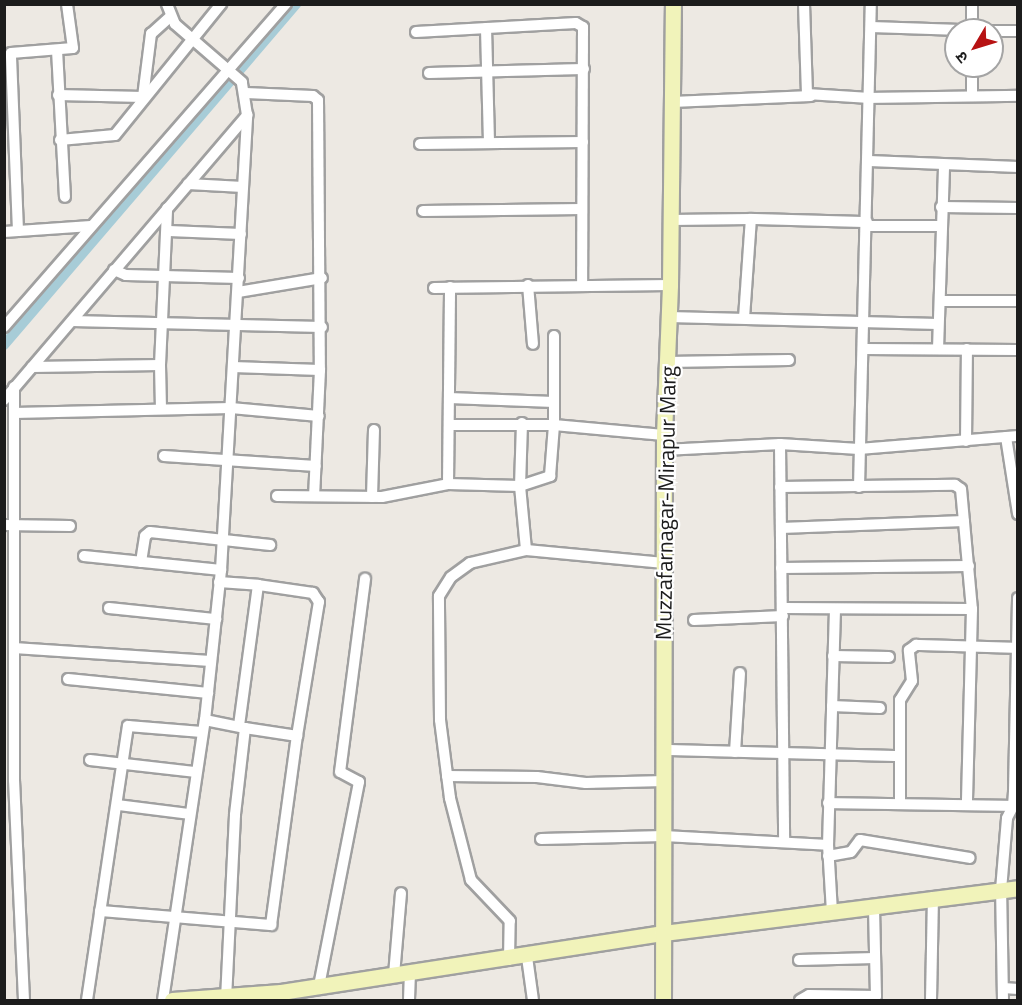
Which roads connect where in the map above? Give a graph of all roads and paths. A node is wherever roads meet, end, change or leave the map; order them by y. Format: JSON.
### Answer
{"nodes":[{"id":1,"x":67,"y":4,"type":"edge"},
{"id":2,"x":167,"y":4,"type":"edge"},
{"id":3,"x":221,"y":4,"type":"edge"},
{"id":4,"x":286,"y":4,"type":"edge"},
{"id":5,"x":673,"y":4,"type":"edge"},
{"id":6,"x":804,"y":4,"type":"edge"},
{"id":7,"x":871,"y":4,"type":"edge"},
{"id":8,"x":170,"y":17,"type":"junction"},
{"id":9,"x":871,"y":27,"type":"junction"},
{"id":10,"x":486,"y":28,"type":"junction"},
{"id":11,"x":944,"y":29,"type":"edge"},
{"id":12,"x":416,"y":32,"type":"dead end"},
{"id":13,"x":193,"y":38,"type":"junction"},
{"id":14,"x":57,"y":50,"type":"junction"},
{"id":15,"x":8,"y":53,"type":"edge"},
{"id":16,"x":584,"y":69,"type":"junction"},
{"id":17,"x":429,"y":73,"type":"dead end"},
{"id":18,"x":235,"y":74,"type":"junction"},
{"id":19,"x":487,"y":74,"type":"junction"},
{"id":20,"x":972,"y":78,"type":"edge"},
{"id":21,"x":246,"y":93,"type":"junction"},
{"id":22,"x":58,"y":95,"type":"junction"},
{"id":23,"x":972,"y":95,"type":"junction"},
{"id":24,"x":811,"y":96,"type":"junction"},
{"id":25,"x":1017,"y":96,"type":"edge"},
{"id":26,"x":143,"y":97,"type":"junction"},
{"id":27,"x":870,"y":98,"type":"junction"},
{"id":28,"x":672,"y":102,"type":"junction"},
{"id":29,"x":247,"y":115,"type":"junction"},
{"id":30,"x":60,"y":140,"type":"junction"},
{"id":31,"x":583,"y":142,"type":"junction"},
{"id":32,"x":489,"y":143,"type":"junction"},
{"id":33,"x":420,"y":144,"type":"dead end"},
{"id":34,"x":869,"y":161,"type":"junction"},
{"id":35,"x":944,"y":165,"type":"junction"},
{"id":36,"x":1017,"y":167,"type":"edge"},
{"id":37,"x":188,"y":184,"type":"junction"},
{"id":38,"x":243,"y":187,"type":"junction"},
{"id":39,"x":65,"y":197,"type":"dead end"},
{"id":40,"x":942,"y":207,"type":"junction"},
{"id":41,"x":167,"y":208,"type":"junction"},
{"id":42,"x":1017,"y":208,"type":"edge"},
{"id":43,"x":582,"y":209,"type":"junction"},
{"id":44,"x":423,"y":211,"type":"dead end"},
{"id":45,"x":751,"y":219,"type":"junction"},
{"id":46,"x":671,"y":220,"type":"junction"},
{"id":47,"x":867,"y":224,"type":"junction"},
{"id":48,"x":91,"y":226,"type":"junction"},
{"id":49,"x":941,"y":226,"type":"junction"},
{"id":50,"x":18,"y":231,"type":"junction"},
{"id":51,"x":169,"y":231,"type":"junction"},
{"id":52,"x":4,"y":232,"type":"edge"},
{"id":53,"x":241,"y":234,"type":"junction"},
{"id":54,"x":114,"y":270,"type":"junction"},
{"id":55,"x":163,"y":277,"type":"junction"},
{"id":56,"x":238,"y":278,"type":"junction"},
{"id":57,"x":322,"y":278,"type":"junction"},
{"id":58,"x":582,"y":283,"type":"junction"},
{"id":59,"x":528,"y":285,"type":"junction"},
{"id":60,"x":670,"y":285,"type":"junction"},
{"id":61,"x":450,"y":287,"type":"junction"},
{"id":62,"x":434,"y":288,"type":"dead end"},
{"id":63,"x":237,"y":292,"type":"junction"},
{"id":64,"x":941,"y":301,"type":"junction"},
{"id":65,"x":1017,"y":301,"type":"edge"},
{"id":66,"x":669,"y":317,"type":"junction"},
{"id":67,"x":744,"y":318,"type":"junction"},
{"id":68,"x":161,"y":320,"type":"junction"},
{"id":69,"x":72,"y":321,"type":"junction"},
{"id":70,"x":236,"y":322,"type":"junction"},
{"id":71,"x":864,"y":322,"type":"junction"},
{"id":72,"x":938,"y":324,"type":"junction"},
{"id":73,"x":4,"y":327,"type":"edge"},
{"id":74,"x":322,"y":327,"type":"junction"},
{"id":75,"x":554,"y":336,"type":"dead end"},
{"id":76,"x":533,"y":344,"type":"dead end"},
{"id":77,"x":864,"y":349,"type":"junction"},
{"id":78,"x":938,"y":349,"type":"junction"},
{"id":79,"x":967,"y":349,"type":"junction"},
{"id":80,"x":1017,"y":350,"type":"edge"},
{"id":81,"x":789,"y":360,"type":"dead end"},
{"id":82,"x":667,"y":362,"type":"junction"},
{"id":83,"x":160,"y":364,"type":"junction"},
{"id":84,"x":32,"y":367,"type":"junction"},
{"id":85,"x":233,"y":367,"type":"junction"},
{"id":86,"x":320,"y":370,"type":"junction"},
{"id":87,"x":14,"y":387,"type":"junction"},
{"id":88,"x":449,"y":398,"type":"junction"},
{"id":89,"x":4,"y":400,"type":"edge"},
{"id":90,"x":554,"y":402,"type":"junction"},
{"id":91,"x":231,"y":408,"type":"junction"},
{"id":92,"x":161,"y":409,"type":"junction"},
{"id":93,"x":14,"y":413,"type":"junction"},
{"id":94,"x":319,"y":416,"type":"junction"},
{"id":95,"x":522,"y":423,"type":"junction"},
{"id":96,"x":554,"y":425,"type":"junction"},
{"id":97,"x":450,"y":426,"type":"junction"},
{"id":98,"x":374,"y":430,"type":"dead end"},
{"id":99,"x":1012,"y":436,"type":"edge"},
{"id":100,"x":966,"y":441,"type":"junction"},
{"id":101,"x":664,"y":442,"type":"junction"},
{"id":102,"x":780,"y":444,"type":"junction"},
{"id":103,"x":859,"y":449,"type":"junction"},
{"id":104,"x":164,"y":456,"type":"dead end"},
{"id":105,"x":228,"y":459,"type":"junction"},
{"id":106,"x":1014,"y":464,"type":"edge"},
{"id":107,"x":9,"y":465,"type":"edge"},
{"id":108,"x":316,"y":466,"type":"junction"},
{"id":109,"x":448,"y":484,"type":"junction"},
{"id":110,"x":520,"y":486,"type":"junction"},
{"id":111,"x":780,"y":487,"type":"junction"},
{"id":112,"x":859,"y":487,"type":"junction"},
{"id":113,"x":277,"y":496,"type":"dead end"},
{"id":114,"x":314,"y":496,"type":"junction"},
{"id":115,"x":372,"y":497,"type":"junction"},
{"id":116,"x":1017,"y":514,"type":"edge"},
{"id":117,"x":964,"y":521,"type":"junction"},
{"id":118,"x":10,"y":525,"type":"edge"},
{"id":119,"x":70,"y":526,"type":"dead end"},
{"id":120,"x":781,"y":528,"type":"junction"},
{"id":121,"x":223,"y":538,"type":"junction"},
{"id":122,"x":270,"y":545,"type":"dead end"},
{"id":123,"x":526,"y":550,"type":"junction"},
{"id":124,"x":84,"y":556,"type":"dead end"},
{"id":125,"x":141,"y":562,"type":"junction"},
{"id":126,"x":664,"y":563,"type":"junction"},
{"id":127,"x":969,"y":566,"type":"junction"},
{"id":128,"x":781,"y":568,"type":"junction"},
{"id":129,"x":221,"y":570,"type":"junction"},
{"id":130,"x":365,"y":579,"type":"dead end"},
{"id":131,"x":219,"y":582,"type":"junction"},
{"id":132,"x":258,"y":585,"type":"junction"},
{"id":133,"x":1017,"y":598,"type":"edge"},
{"id":134,"x":109,"y":608,"type":"dead end"},
{"id":135,"x":835,"y":609,"type":"junction"},
{"id":136,"x":972,"y":609,"type":"junction"},
{"id":137,"x":783,"y":612,"type":"junction"},
{"id":138,"x":216,"y":619,"type":"junction"},
{"id":139,"x":694,"y":620,"type":"dead end"},
{"id":140,"x":14,"y":648,"type":"junction"},
{"id":141,"x":971,"y":648,"type":"junction"},
{"id":142,"x":1016,"y":648,"type":"edge"},
{"id":143,"x":833,"y":656,"type":"junction"},
{"id":144,"x":889,"y":657,"type":"dead end"},
{"id":145,"x":211,"y":662,"type":"junction"},
{"id":146,"x":740,"y":674,"type":"dead end"},
{"id":147,"x":68,"y":679,"type":"dead end"},
{"id":148,"x":208,"y":693,"type":"junction"},
{"id":149,"x":832,"y":706,"type":"junction"},
{"id":150,"x":880,"y":708,"type":"dead end"},
{"id":151,"x":205,"y":720,"type":"junction"},
{"id":152,"x":242,"y":727,"type":"junction"},
{"id":153,"x":202,"y":732,"type":"junction"},
{"id":154,"x":297,"y":736,"type":"junction"},
{"id":155,"x":665,"y":750,"type":"junction"},
{"id":156,"x":735,"y":752,"type":"junction"},
{"id":157,"x":830,"y":754,"type":"junction"},
{"id":158,"x":784,"y":755,"type":"junction"},
{"id":159,"x":899,"y":756,"type":"junction"},
{"id":160,"x":90,"y":760,"type":"dead end"},
{"id":161,"x":124,"y":763,"type":"junction"},
{"id":162,"x":196,"y":772,"type":"junction"},
{"id":163,"x":447,"y":776,"type":"junction"},
{"id":164,"x":665,"y":781,"type":"junction"},
{"id":165,"x":828,"y":803,"type":"junction"},
{"id":166,"x":900,"y":803,"type":"junction"},
{"id":167,"x":967,"y":804,"type":"junction"},
{"id":168,"x":118,"y":805,"type":"junction"},
{"id":169,"x":1013,"y":807,"type":"junction"},
{"id":170,"x":189,"y":814,"type":"junction"},
{"id":171,"x":664,"y":836,"type":"junction"},
{"id":172,"x":541,"y":839,"type":"dead end"},
{"id":173,"x":784,"y":842,"type":"junction"},
{"id":174,"x":828,"y":850,"type":"junction"},
{"id":175,"x":970,"y":858,"type":"dead end"},
{"id":176,"x":1017,"y":888,"type":"edge"},
{"id":177,"x":1001,"y":890,"type":"junction"},
{"id":178,"x":401,"y":893,"type":"dead end"},
{"id":179,"x":933,"y":897,"type":"junction"},
{"id":180,"x":874,"y":906,"type":"junction"},
{"id":181,"x":100,"y":911,"type":"junction"},
{"id":182,"x":832,"y":912,"type":"junction"},
{"id":183,"x":178,"y":917,"type":"junction"},
{"id":184,"x":230,"y":919,"type":"junction"},
{"id":185,"x":663,"y":933,"type":"junction"},
{"id":186,"x":527,"y":957,"type":"junction"},
{"id":187,"x":875,"y":958,"type":"junction"},
{"id":188,"x":509,"y":960,"type":"junction"},
{"id":189,"x":799,"y":960,"type":"dead end"},
{"id":190,"x":410,"y":973,"type":"junction"},
{"id":191,"x":394,"y":975,"type":"junction"},
{"id":192,"x":319,"y":986,"type":"junction"},
{"id":193,"x":1003,"y":988,"type":"junction"},
{"id":194,"x":1017,"y":989,"type":"edge"},
{"id":195,"x":221,"y":998,"type":"edge"},
{"id":196,"x":876,"y":998,"type":"edge"},
{"id":197,"x":24,"y":1000,"type":"edge"},
{"id":198,"x":87,"y":1000,"type":"edge"},
{"id":199,"x":163,"y":1000,"type":"edge"},
{"id":200,"x":172,"y":1000,"type":"edge"},
{"id":201,"x":178,"y":1000,"type":"edge"},
{"id":202,"x":409,"y":1000,"type":"edge"},
{"id":203,"x":533,"y":1000,"type":"edge"},
{"id":204,"x":663,"y":1000,"type":"edge"},
{"id":205,"x":800,"y":1000,"type":"edge"},
{"id":206,"x":931,"y":1000,"type":"edge"},
{"id":207,"x":1003,"y":1000,"type":"edge"}],
"edges":[{"from":1,"to":14,"type":"street"},
{"from":2,"to":8,"type":"street"},
{"from":3,"to":13,"type":"street"},
{"from":4,"to":18,"type":"street"},
{"from":5,"to":28,"type":"main road","name":"Muzzafarnagar-Mirapur Marg"},
{"from":6,"to":24,"type":"street"},
{"from":7,"to":9,"type":"street"},
{"from":8,"to":13,"type":"street"},
{"from":8,"to":26,"type":"street"},
{"from":9,"to":11,"type":"street"},
{"from":9,"to":27,"type":"street"},
{"from":10,"to":12,"type":"street"},
{"from":10,"to":16,"type":"street"},
{"from":10,"to":19,"type":"street"},
{"from":13,"to":18,"type":"street"},
{"from":13,"to":26,"type":"street"},
{"from":14,"to":15,"type":"street"},
{"from":14,"to":22,"type":"street"},
{"from":15,"to":50,"type":"street"},
{"from":16,"to":19,"type":"street"},
{"from":16,"to":31,"type":"street"},
{"from":17,"to":19,"type":"street"},
{"from":18,"to":21,"type":"street"},
{"from":18,"to":48,"type":"street"},
{"from":19,"to":32,"type":"street"},
{"from":20,"to":23,"type":"street"},
{"from":21,"to":29,"type":"street"},
{"from":21,"to":57,"type":"street"},
{"from":22,"to":26,"type":"street"},
{"from":22,"to":30,"type":"street"},
{"from":23,"to":25,"type":"street"},
{"from":23,"to":27,"type":"street"},
{"from":24,"to":27,"type":"street"},
{"from":24,"to":28,"type":"street"},
{"from":26,"to":30,"type":"street"},
{"from":27,"to":34,"type":"street"},
{"from":28,"to":46,"type":"main road","name":"Muzzafarnagar-Mirapur Marg"},
{"from":29,"to":37,"type":"street"},
{"from":29,"to":38,"type":"street"},
{"from":30,"to":39,"type":"street"},
{"from":31,"to":32,"type":"street"},
{"from":31,"to":43,"type":"street"},
{"from":32,"to":33,"type":"street"},
{"from":34,"to":35,"type":"street"},
{"from":34,"to":47,"type":"street"},
{"from":35,"to":36,"type":"street"},
{"from":35,"to":40,"type":"street"},
{"from":37,"to":38,"type":"street"},
{"from":37,"to":41,"type":"street"},
{"from":38,"to":53,"type":"street"},
{"from":40,"to":42,"type":"street"},
{"from":40,"to":49,"type":"street"},
{"from":41,"to":51,"type":"street"},
{"from":41,"to":54,"type":"street"},
{"from":43,"to":44,"type":"street"},
{"from":43,"to":58,"type":"street"},
{"from":45,"to":46,"type":"street"},
{"from":45,"to":47,"type":"street"},
{"from":45,"to":67,"type":"street"},
{"from":46,"to":60,"type":"main road","name":"Muzzafarnagar-Mirapur Marg"},
{"from":47,"to":49,"type":"street"},
{"from":47,"to":71,"type":"street"},
{"from":48,"to":50,"type":"street"},
{"from":48,"to":73,"type":"street"},
{"from":49,"to":64,"type":"street"},
{"from":50,"to":52,"type":"street"},
{"from":51,"to":53,"type":"street"},
{"from":51,"to":55,"type":"street"},
{"from":53,"to":56,"type":"street"},
{"from":54,"to":55,"type":"street"},
{"from":54,"to":69,"type":"street"},
{"from":55,"to":56,"type":"street"},
{"from":55,"to":68,"type":"street"},
{"from":56,"to":63,"type":"street"},
{"from":57,"to":63,"type":"street"},
{"from":57,"to":74,"type":"street"},
{"from":58,"to":59,"type":"street"},
{"from":58,"to":60,"type":"street"},
{"from":59,"to":61,"type":"street"},
{"from":59,"to":76,"type":"street"},
{"from":60,"to":66,"type":"main road","name":"Muzzafarnagar-Mirapur Marg"},
{"from":61,"to":62,"type":"street"},
{"from":61,"to":88,"type":"street"},
{"from":63,"to":70,"type":"street"},
{"from":64,"to":65,"type":"street"},
{"from":64,"to":72,"type":"street"},
{"from":66,"to":67,"type":"street"},
{"from":66,"to":82,"type":"main road","name":"Muzzafarnagar-Mirapur Marg"},
{"from":67,"to":71,"type":"street"},
{"from":68,"to":69,"type":"street"},
{"from":68,"to":70,"type":"street"},
{"from":68,"to":83,"type":"street"},
{"from":69,"to":84,"type":"street"},
{"from":70,"to":74,"type":"street"},
{"from":70,"to":85,"type":"street"},
{"from":71,"to":72,"type":"street"},
{"from":71,"to":77,"type":"street"},
{"from":72,"to":78,"type":"street"},
{"from":74,"to":86,"type":"street"},
{"from":75,"to":90,"type":"street"},
{"from":77,"to":78,"type":"street"},
{"from":77,"to":103,"type":"street"},
{"from":78,"to":79,"type":"street"},
{"from":79,"to":80,"type":"street"},
{"from":79,"to":100,"type":"street"},
{"from":81,"to":82,"type":"street"},
{"from":82,"to":101,"type":"main road","name":"Muzzafarnagar-Mirapur Marg"},
{"from":83,"to":84,"type":"street"},
{"from":83,"to":92,"type":"street"},
{"from":84,"to":87,"type":"street"},
{"from":85,"to":86,"type":"street"},
{"from":85,"to":91,"type":"street"},
{"from":86,"to":94,"type":"street"},
{"from":87,"to":89,"type":"street"},
{"from":87,"to":93,"type":"street"},
{"from":88,"to":90,"type":"street"},
{"from":88,"to":97,"type":"street"},
{"from":90,"to":96,"type":"street"},
{"from":91,"to":92,"type":"street"},
{"from":91,"to":94,"type":"street"},
{"from":91,"to":105,"type":"street"},
{"from":92,"to":93,"type":"street"},
{"from":93,"to":107,"type":"street"},
{"from":94,"to":108,"type":"street"},
{"from":95,"to":96,"type":"street"},
{"from":95,"to":97,"type":"street"},
{"from":95,"to":110,"type":"street"},
{"from":96,"to":101,"type":"street"},
{"from":96,"to":110,"type":"street"},
{"from":97,"to":109,"type":"street"},
{"from":98,"to":115,"type":"street"},
{"from":99,"to":100,"type":"street"},
{"from":99,"to":106,"type":"street"},
{"from":100,"to":103,"type":"street"},
{"from":101,"to":102,"type":"street"},
{"from":101,"to":126,"type":"main road","name":"Muzzafarnagar-Mirapur Marg"},
{"from":102,"to":103,"type":"street"},
{"from":102,"to":111,"type":"street"},
{"from":103,"to":112,"type":"street"},
{"from":104,"to":105,"type":"street"},
{"from":105,"to":108,"type":"street"},
{"from":105,"to":121,"type":"street"},
{"from":106,"to":116,"type":"street"},
{"from":107,"to":118,"type":"street"},
{"from":108,"to":114,"type":"street"},
{"from":109,"to":110,"type":"street"},
{"from":109,"to":115,"type":"street"},
{"from":110,"to":123,"type":"street"},
{"from":111,"to":112,"type":"street"},
{"from":111,"to":120,"type":"street"},
{"from":112,"to":117,"type":"street"},
{"from":113,"to":114,"type":"street"},
{"from":114,"to":115,"type":"street"},
{"from":117,"to":120,"type":"street"},
{"from":117,"to":127,"type":"street"},
{"from":118,"to":119,"type":"street"},
{"from":118,"to":140,"type":"street"},
{"from":120,"to":128,"type":"street"},
{"from":121,"to":122,"type":"street"},
{"from":121,"to":125,"type":"street"},
{"from":121,"to":129,"type":"street"},
{"from":123,"to":126,"type":"street"},
{"from":123,"to":163,"type":"street"},
{"from":124,"to":125,"type":"street"},
{"from":125,"to":129,"type":"street"},
{"from":126,"to":155,"type":"main road","name":"Muzzafarnagar-Mirapur Marg"},
{"from":127,"to":128,"type":"street"},
{"from":127,"to":136,"type":"street"},
{"from":128,"to":137,"type":"street"},
{"from":129,"to":131,"type":"street"},
{"from":130,"to":192,"type":"street"},
{"from":131,"to":132,"type":"street"},
{"from":131,"to":138,"type":"street"},
{"from":132,"to":152,"type":"street"},
{"from":132,"to":154,"type":"street"},
{"from":133,"to":142,"type":"street"},
{"from":134,"to":138,"type":"street"},
{"from":135,"to":136,"type":"street"},
{"from":135,"to":137,"type":"street"},
{"from":135,"to":143,"type":"street"},
{"from":136,"to":141,"type":"street"},
{"from":137,"to":139,"type":"street"},
{"from":137,"to":158,"type":"street"},
{"from":138,"to":145,"type":"street"},
{"from":140,"to":145,"type":"street"},
{"from":140,"to":197,"type":"street"},
{"from":141,"to":142,"type":"street"},
{"from":141,"to":159,"type":"street"},
{"from":141,"to":167,"type":"street"},
{"from":142,"to":169,"type":"street"},
{"from":143,"to":144,"type":"street"},
{"from":143,"to":149,"type":"street"},
{"from":145,"to":148,"type":"street"},
{"from":146,"to":156,"type":"street"},
{"from":147,"to":148,"type":"street"},
{"from":148,"to":151,"type":"street"},
{"from":149,"to":150,"type":"street"},
{"from":149,"to":157,"type":"street"},
{"from":151,"to":152,"type":"street"},
{"from":151,"to":153,"type":"street"},
{"from":152,"to":154,"type":"street"},
{"from":152,"to":184,"type":"street"},
{"from":153,"to":161,"type":"street"},
{"from":153,"to":162,"type":"street"},
{"from":154,"to":184,"type":"street"},
{"from":155,"to":156,"type":"street"},
{"from":155,"to":164,"type":"main road","name":"Muzzafarnagar-Mirapur Marg"},
{"from":156,"to":158,"type":"street"},
{"from":157,"to":158,"type":"street"},
{"from":157,"to":159,"type":"street"},
{"from":157,"to":165,"type":"street"},
{"from":158,"to":173,"type":"street"},
{"from":159,"to":166,"type":"street"},
{"from":160,"to":161,"type":"street"},
{"from":161,"to":162,"type":"street"},
{"from":161,"to":168,"type":"street"},
{"from":162,"to":170,"type":"street"},
{"from":163,"to":164,"type":"street"},
{"from":163,"to":188,"type":"street"},
{"from":164,"to":171,"type":"main road","name":"Muzzafarnagar-Mirapur Marg"},
{"from":165,"to":166,"type":"street"},
{"from":165,"to":174,"type":"street"},
{"from":166,"to":167,"type":"street"},
{"from":167,"to":169,"type":"street"},
{"from":168,"to":170,"type":"street"},
{"from":168,"to":181,"type":"street"},
{"from":169,"to":177,"type":"street"},
{"from":170,"to":183,"type":"street"},
{"from":171,"to":172,"type":"street"},
{"from":171,"to":173,"type":"street"},
{"from":171,"to":185,"type":"main road","name":"Muzzafarnagar-Mirapur Marg"},
{"from":173,"to":174,"type":"street"},
{"from":174,"to":175,"type":"street"},
{"from":174,"to":182,"type":"street"},
{"from":176,"to":177,"type":"main road"},
{"from":177,"to":179,"type":"main road"},
{"from":177,"to":193,"type":"street"},
{"from":178,"to":191,"type":"street"},
{"from":179,"to":180,"type":"main road"},
{"from":179,"to":206,"type":"street"},
{"from":180,"to":182,"type":"main road"},
{"from":180,"to":187,"type":"street"},
{"from":181,"to":183,"type":"street"},
{"from":181,"to":198,"type":"street"},
{"from":182,"to":185,"type":"main road"},
{"from":183,"to":184,"type":"street"},
{"from":183,"to":199,"type":"street"},
{"from":184,"to":195,"type":"street"},
{"from":185,"to":186,"type":"main road"},
{"from":185,"to":204,"type":"main road","name":"Muzzafarnagar-Mirapur Marg"},
{"from":186,"to":188,"type":"main road"},
{"from":186,"to":203,"type":"street"},
{"from":187,"to":189,"type":"street"},
{"from":187,"to":196,"type":"street"},
{"from":188,"to":190,"type":"main road"},
{"from":190,"to":191,"type":"main road"},
{"from":190,"to":202,"type":"street"},
{"from":191,"to":192,"type":"main road"},
{"from":192,"to":195,"type":"main road"},
{"from":193,"to":194,"type":"street"},
{"from":193,"to":207,"type":"street"},
{"from":195,"to":201,"type":"main road"},
{"from":196,"to":205,"type":"street"},
{"from":200,"to":201,"type":"main road"}]}
